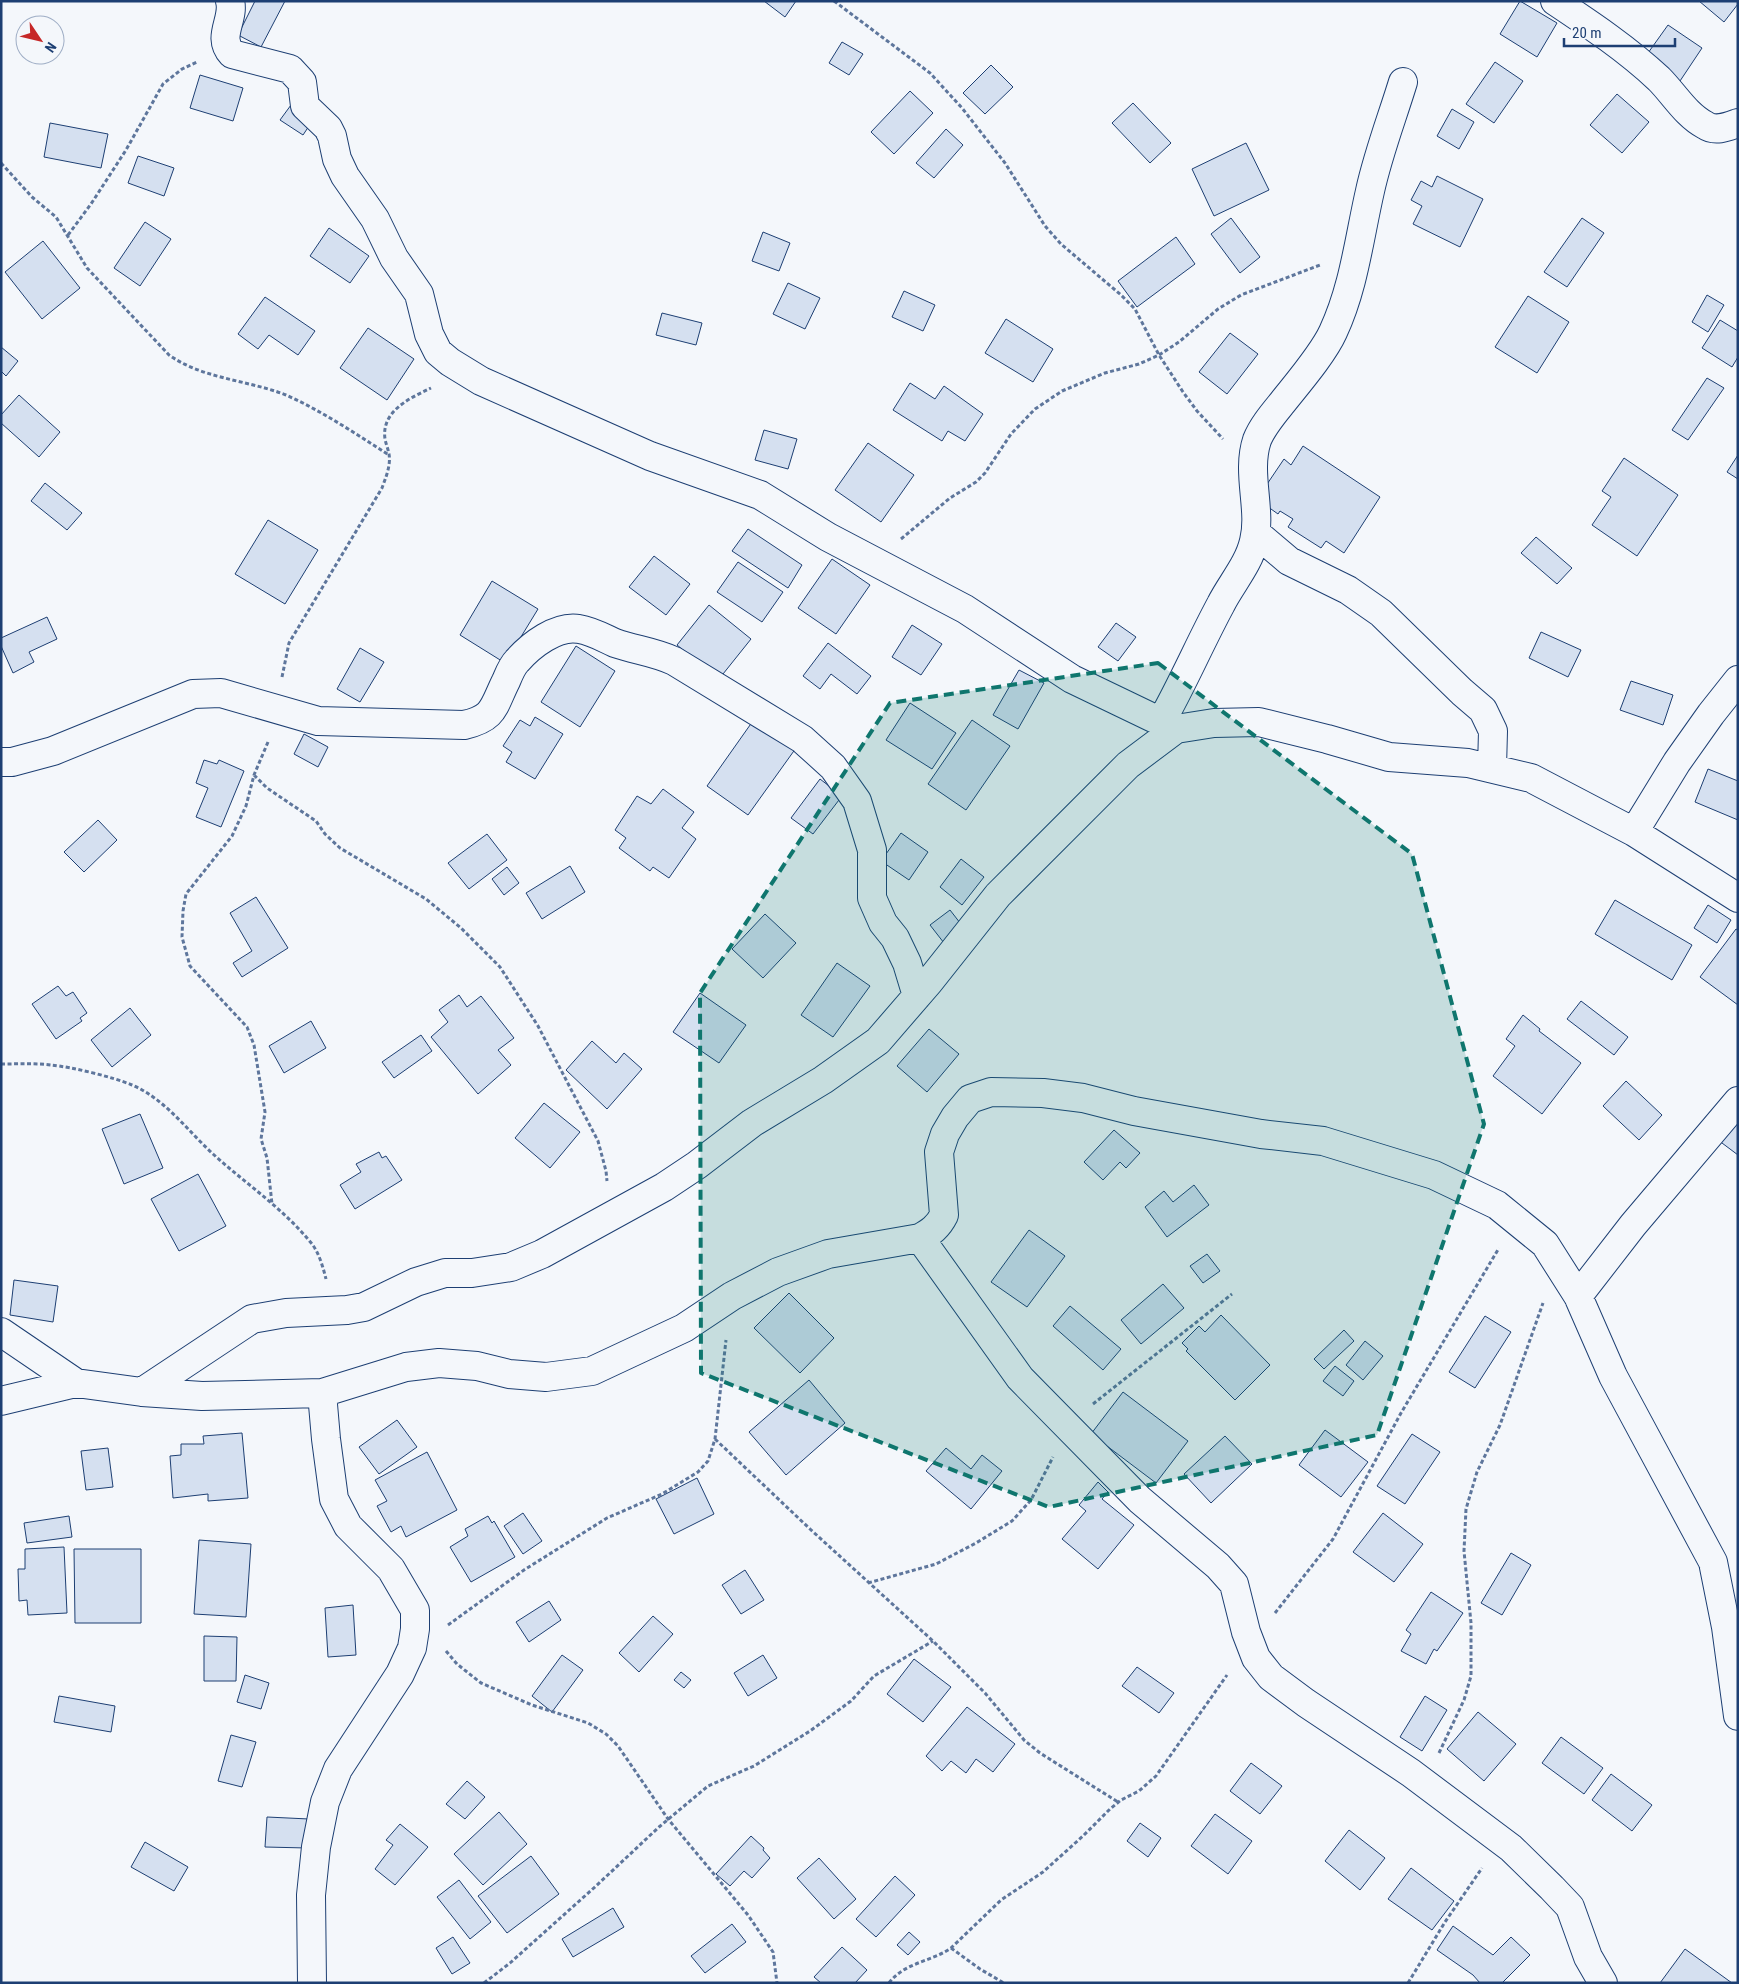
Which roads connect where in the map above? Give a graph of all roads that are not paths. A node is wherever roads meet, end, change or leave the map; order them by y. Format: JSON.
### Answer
{"nodes":[{"id":1,"x":230,"y":1,"type":"edge"},
{"id":2,"x":1559,"y":2,"type":"edge"},
{"id":3,"x":1403,"y":82,"type":"dead end"},
{"id":4,"x":1738,"y":123,"type":"edge"},
{"id":5,"x":1256,"y":533,"type":"junction"},
{"id":6,"x":1738,"y":680,"type":"edge"},
{"id":7,"x":1169,"y":725,"type":"junction"},
{"id":8,"x":1,"y":762,"type":"edge"},
{"id":9,"x":1492,"y":768,"type":"junction"},
{"id":10,"x":1634,"y":832,"type":"junction"},
{"id":11,"x":1738,"y":898,"type":"edge"},
{"id":12,"x":917,"y":996,"type":"junction"},
{"id":13,"x":1738,"y":1100,"type":"edge"},
{"id":14,"x":920,"y":1238,"type":"junction"},
{"id":15,"x":1578,"y":1296,"type":"junction"},
{"id":16,"x":1,"y":1332,"type":"edge"},
{"id":17,"x":76,"y":1383,"type":"junction"},
{"id":18,"x":142,"y":1392,"type":"junction"},
{"id":19,"x":322,"y":1393,"type":"junction"},
{"id":20,"x":1,"y":1401,"type":"edge"},
{"id":21,"x":1738,"y":1716,"type":"edge"},
{"id":22,"x":312,"y":1983,"type":"edge"},
{"id":23,"x":1603,"y":1983,"type":"edge"}],
"edges":[{"from":1,"to":7,"type":"street"},
{"from":2,"to":4,"type":"street"},
{"from":3,"to":5,"type":"street"},
{"from":5,"to":7,"type":"street"},
{"from":5,"to":9,"type":"street"},
{"from":6,"to":10,"type":"street"},
{"from":7,"to":9,"type":"street"},
{"from":7,"to":12,"type":"street"},
{"from":8,"to":12,"type":"street"},
{"from":9,"to":10,"type":"street"},
{"from":10,"to":11,"type":"street"},
{"from":12,"to":18,"type":"street"},
{"from":13,"to":15,"type":"street"},
{"from":14,"to":15,"type":"street"},
{"from":14,"to":19,"type":"street"},
{"from":14,"to":23,"type":"street"},
{"from":15,"to":21,"type":"street"},
{"from":16,"to":17,"type":"street"},
{"from":17,"to":18,"type":"street"},
{"from":17,"to":20,"type":"street"},
{"from":18,"to":19,"type":"street"},
{"from":19,"to":22,"type":"street"}]}
